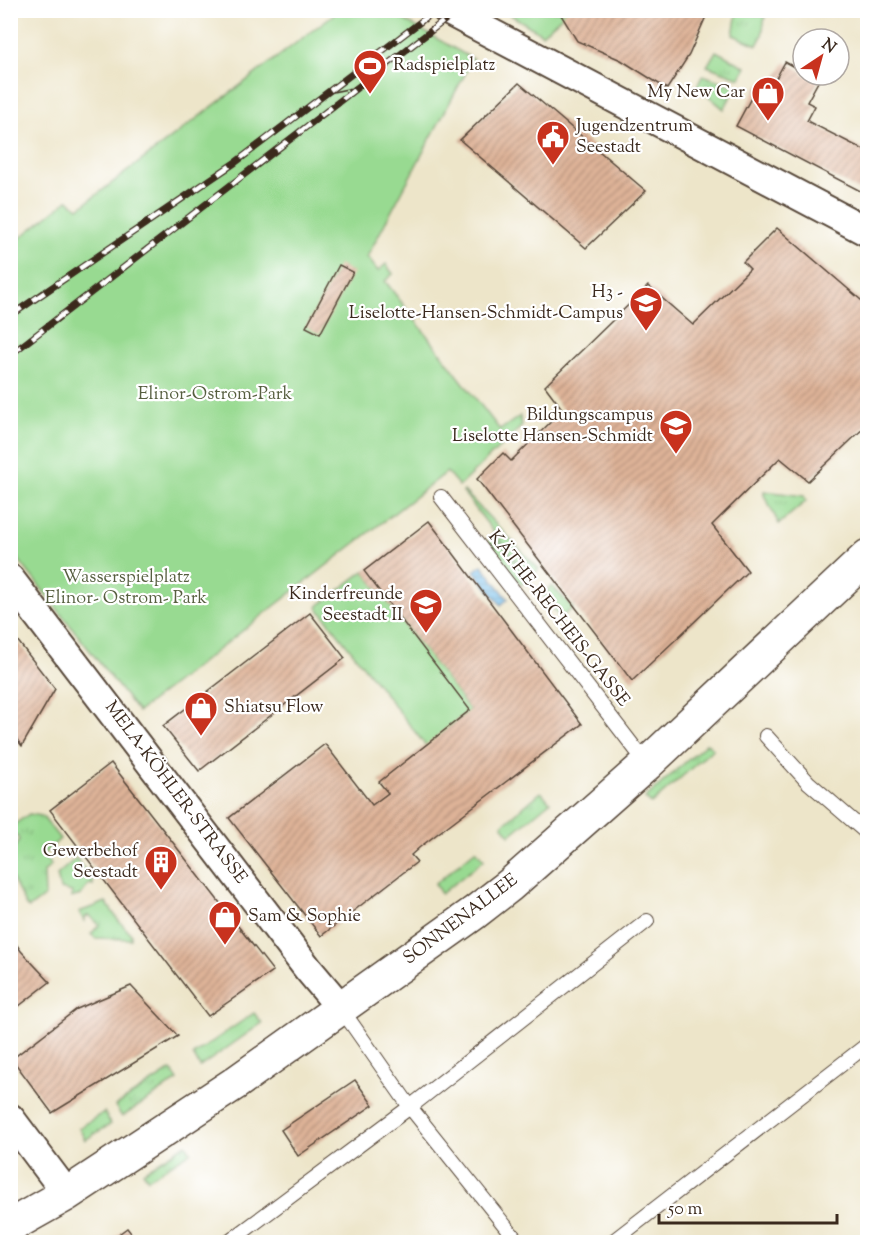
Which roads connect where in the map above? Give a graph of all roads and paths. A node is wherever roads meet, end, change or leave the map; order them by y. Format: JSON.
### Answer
{"nodes":[{"id":1,"x":447,"y":10,"type":"edge"},
{"id":2,"x":867,"y":232,"type":"edge"},
{"id":3,"x":441,"y":497,"type":"dead end"},
{"id":4,"x":867,"y":556,"type":"edge"},
{"id":5,"x":10,"y":579,"type":"edge"},
{"id":6,"x":766,"y":736,"type":"dead end"},
{"id":7,"x":647,"y":764,"type":"junction"},
{"id":8,"x":867,"y":834,"type":"edge"},
{"id":9,"x":647,"y":921,"type":"dead end"},
{"id":10,"x":340,"y":1007,"type":"junction"},
{"id":11,"x":867,"y":1044,"type":"edge"},
{"id":12,"x":410,"y":1107,"type":"junction"},
{"id":13,"x":10,"y":1118,"type":"edge"},
{"id":14,"x":67,"y":1194,"type":"junction"},
{"id":15,"x":10,"y":1226,"type":"edge"},
{"id":16,"x":229,"y":1242,"type":"edge"},
{"id":17,"x":518,"y":1242,"type":"edge"},
{"id":18,"x":612,"y":1242,"type":"edge"}],
"edges":[{"from":1,"to":2,"type":"street"},
{"from":3,"to":7,"type":"lane","name":"KÄTHE-RECHEIS-GASSE"},
{"from":4,"to":7,"type":"street","name":"SONNENALLEE"},
{"from":5,"to":10,"type":"street","name":"MELA-KÖHLER-STRASSE"},
{"from":6,"to":8,"type":"lane"},
{"from":7,"to":10,"type":"street","name":"SONNENALLEE"},
{"from":9,"to":12,"type":"lane"},
{"from":10,"to":12,"type":"lane"},
{"from":10,"to":14,"type":"street","name":"SONNENALLEE"},
{"from":11,"to":18,"type":"lane"},
{"from":12,"to":16,"type":"lane"},
{"from":12,"to":17,"type":"lane"},
{"from":13,"to":14,"type":"street"},
{"from":14,"to":15,"type":"street","name":"SONNENALLEE"}]}
